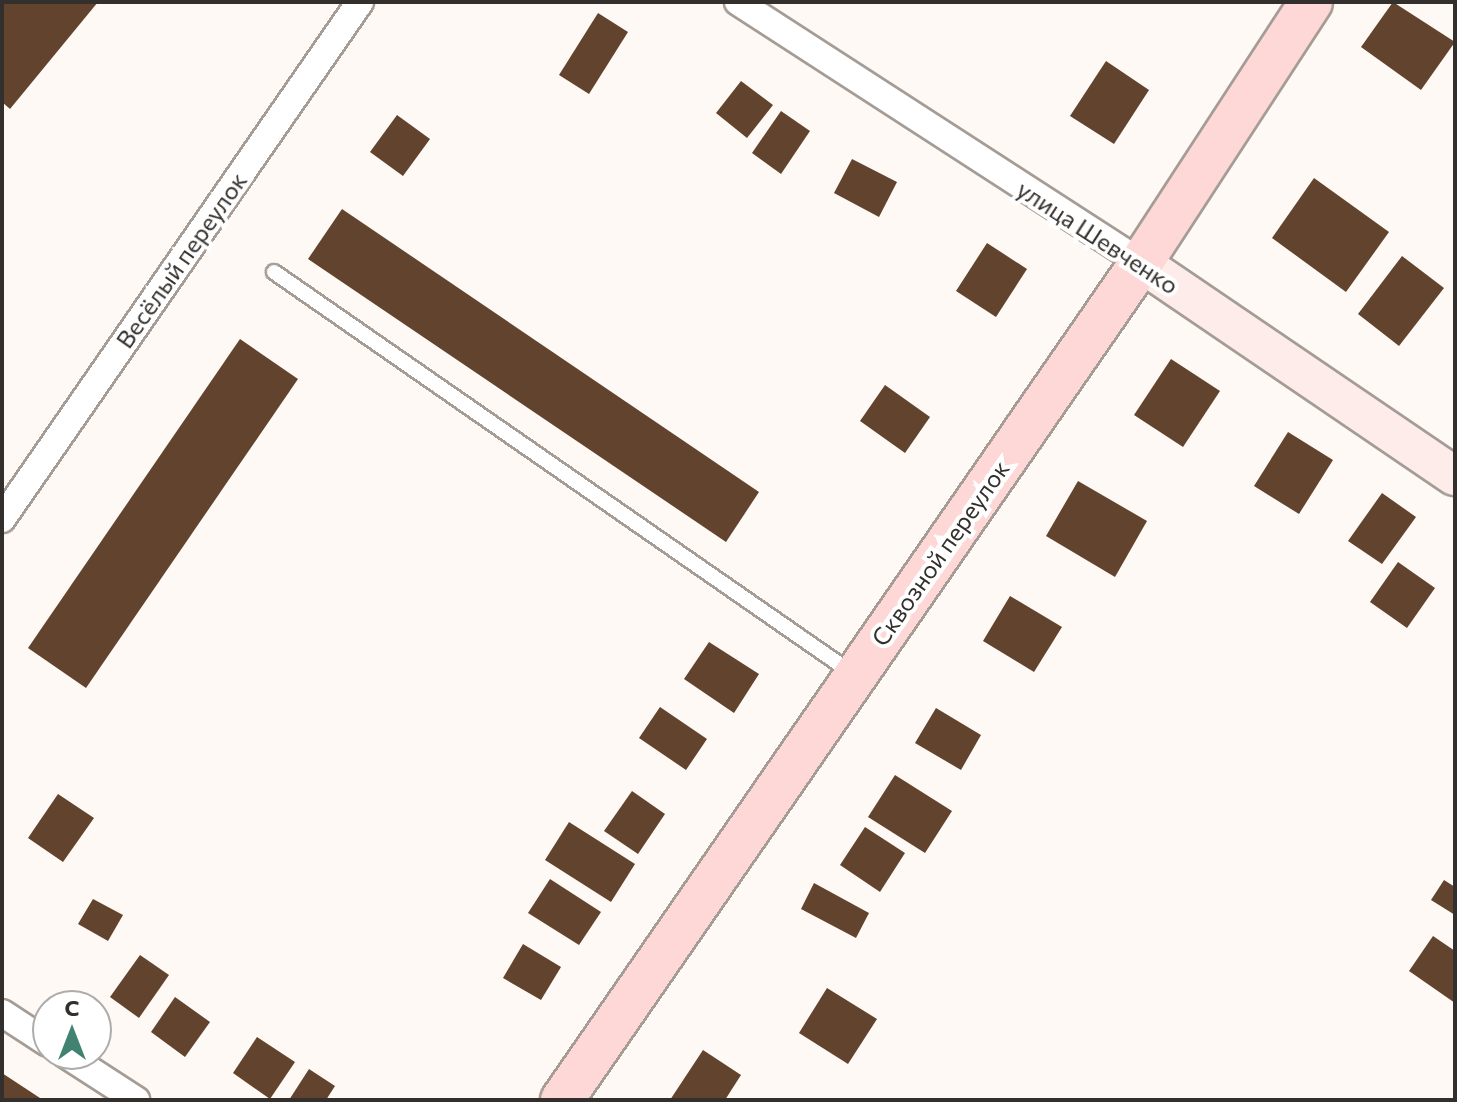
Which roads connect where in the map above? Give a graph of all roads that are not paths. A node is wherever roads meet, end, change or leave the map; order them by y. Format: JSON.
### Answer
{"nodes":[{"id":1,"x":360,"y":2,"type":"edge"},
{"id":2,"x":738,"y":2,"type":"edge"},
{"id":3,"x":1311,"y":2,"type":"edge"},
{"id":4,"x":1141,"y":263,"type":"junction"},
{"id":5,"x":274,"y":272,"type":"dead end"},
{"id":6,"x":1455,"y":476,"type":"edge"},
{"id":7,"x":2,"y":519,"type":"edge"},
{"id":8,"x":856,"y":675,"type":"junction"},
{"id":9,"x":2,"y":1013,"type":"edge"},
{"id":10,"x":32,"y":1033,"type":"edge"},
{"id":11,"x":90,"y":1070,"type":"edge"},
{"id":12,"x":136,"y":1100,"type":"edge"},
{"id":13,"x":562,"y":1100,"type":"edge"}],
"edges":[{"from":1,"to":7,"type":"street","name":"Весёлый переулок"},
{"from":2,"to":4,"type":"street","name":"улица Шевченко"},
{"from":3,"to":4,"type":"main road","name":"Сквозной переулок"},
{"from":4,"to":6,"type":"street","name":"улица Шевченко"},
{"from":4,"to":8,"type":"main road","name":"Сквозной переулок"},
{"from":5,"to":8,"type":"lane"},
{"from":8,"to":13,"type":"main road","name":"Сквозной переулок"},
{"from":9,"to":10,"type":"street"},
{"from":11,"to":12,"type":"street"}]}
